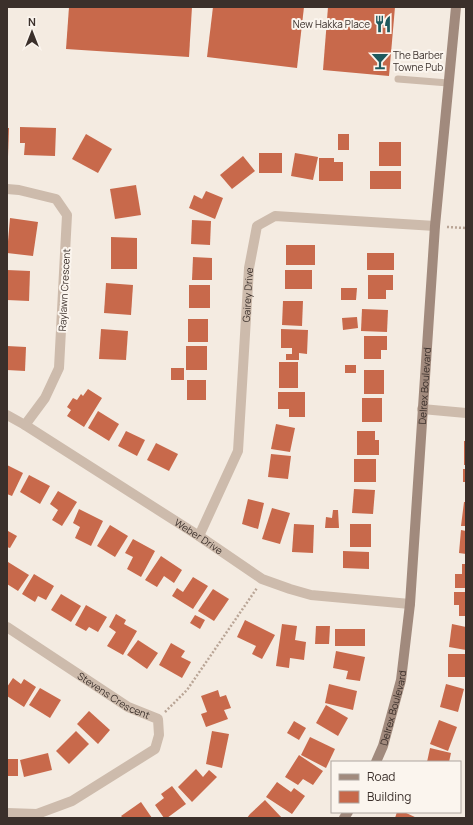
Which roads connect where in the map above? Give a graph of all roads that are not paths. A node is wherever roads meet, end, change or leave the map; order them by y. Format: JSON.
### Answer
{"nodes":[{"id":1,"x":456,"y":7,"type":"edge"},
{"id":2,"x":398,"y":79,"type":"dead end"},
{"id":3,"x":448,"y":83,"type":"junction"},
{"id":4,"x":7,"y":189,"type":"edge"},
{"id":5,"x":435,"y":226,"type":"junction"},
{"id":6,"x":422,"y":409,"type":"junction"},
{"id":7,"x":466,"y":413,"type":"edge"},
{"id":8,"x":7,"y":415,"type":"edge"},
{"id":9,"x":25,"y":425,"type":"junction"},
{"id":10,"x":199,"y":536,"type":"junction"},
{"id":11,"x":410,"y":604,"type":"junction"},
{"id":12,"x":7,"y":627,"type":"edge"},
{"id":13,"x":376,"y":761,"type":"edge"},
{"id":14,"x":7,"y":813,"type":"edge"}],
"edges":[{"from":1,"to":3,"type":"street","name":"Delrex Boulevard"},
{"from":2,"to":3,"type":"lane"},
{"from":3,"to":5,"type":"street","name":"Delrex Boulevard"},
{"from":4,"to":9,"type":"street","name":"Raylawn Crescent"},
{"from":5,"to":6,"type":"street","name":"Delrex Boulevard"},
{"from":5,"to":10,"type":"street","name":"Gairey Drive"},
{"from":6,"to":7,"type":"street"},
{"from":6,"to":11,"type":"street","name":"Delrex Boulevard"},
{"from":8,"to":9,"type":"street","name":"Weber Drive"},
{"from":9,"to":10,"type":"street","name":"Weber Drive"},
{"from":10,"to":11,"type":"street","name":"Weber Drive"},
{"from":11,"to":13,"type":"street","name":"Delrex Boulevard"},
{"from":12,"to":14,"type":"street","name":"Stevens Crescent"}]}
